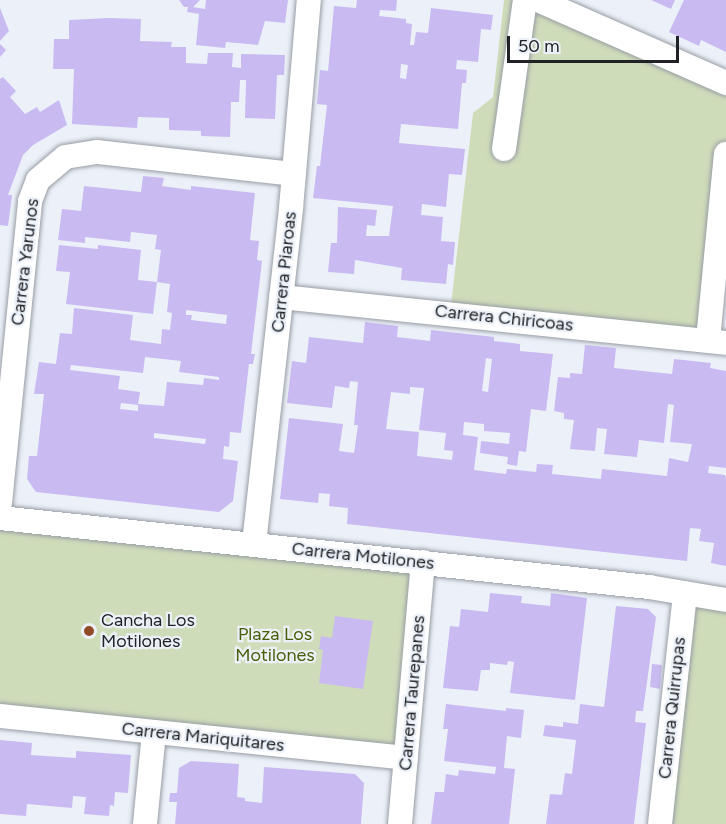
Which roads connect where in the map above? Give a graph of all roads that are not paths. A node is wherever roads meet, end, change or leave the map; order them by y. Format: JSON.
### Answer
{"nodes":[{"id":1,"x":309,"y":0,"type":"edge"},
{"id":2,"x":525,"y":0,"type":"edge"},
{"id":3,"x":538,"y":0,"type":"edge"},
{"id":4,"x":726,"y":83,"type":"edge"},
{"id":5,"x":504,"y":149,"type":"dead end"},
{"id":6,"x":726,"y":154,"type":"edge"},
{"id":7,"x":294,"y":174,"type":"junction"},
{"id":8,"x":281,"y":297,"type":"junction"},
{"id":9,"x":717,"y":341,"type":"edge"},
{"id":10,"x":0,"y":503,"type":"edge"},
{"id":11,"x":0,"y":518,"type":"edge"},
{"id":12,"x":254,"y":544,"type":"junction"},
{"id":13,"x":423,"y":562,"type":"junction"},
{"id":14,"x":685,"y":592,"type":"junction"},
{"id":15,"x":726,"y":600,"type":"edge"},
{"id":16,"x":0,"y":716,"type":"edge"},
{"id":17,"x":154,"y":732,"type":"junction"},
{"id":18,"x":406,"y":758,"type":"junction"},
{"id":19,"x":145,"y":824,"type":"edge"},
{"id":20,"x":400,"y":824,"type":"edge"},
{"id":21,"x":660,"y":824,"type":"edge"}],
"edges":[{"from":1,"to":7,"type":"street","name":"Carrera Piaroas"},
{"from":2,"to":5,"type":"street"},
{"from":3,"to":4,"type":"street"},
{"from":6,"to":9,"type":"street"},
{"from":7,"to":8,"type":"street","name":"Carrera Piaroas"},
{"from":7,"to":10,"type":"street","name":"Carrera Yarunos"},
{"from":8,"to":9,"type":"street","name":"Carrera Chiricoas"},
{"from":8,"to":12,"type":"street","name":"Carrera Piaroas"},
{"from":11,"to":12,"type":"street","name":"Carrera Motilones"},
{"from":12,"to":13,"type":"street","name":"Carrera Motilones"},
{"from":13,"to":14,"type":"street","name":"Carrera Motilones"},
{"from":13,"to":18,"type":"street","name":"Carrera Taurepanes"},
{"from":14,"to":15,"type":"street","name":"Carrera Motilones"},
{"from":14,"to":21,"type":"street","name":"Carrera Quirrupas"},
{"from":16,"to":17,"type":"street","name":"Carrera Mariquitares"},
{"from":17,"to":18,"type":"street","name":"Carrera Mariquitares"},
{"from":17,"to":19,"type":"street"},
{"from":18,"to":20,"type":"street","name":"Carrera Taurepanes"}]}
